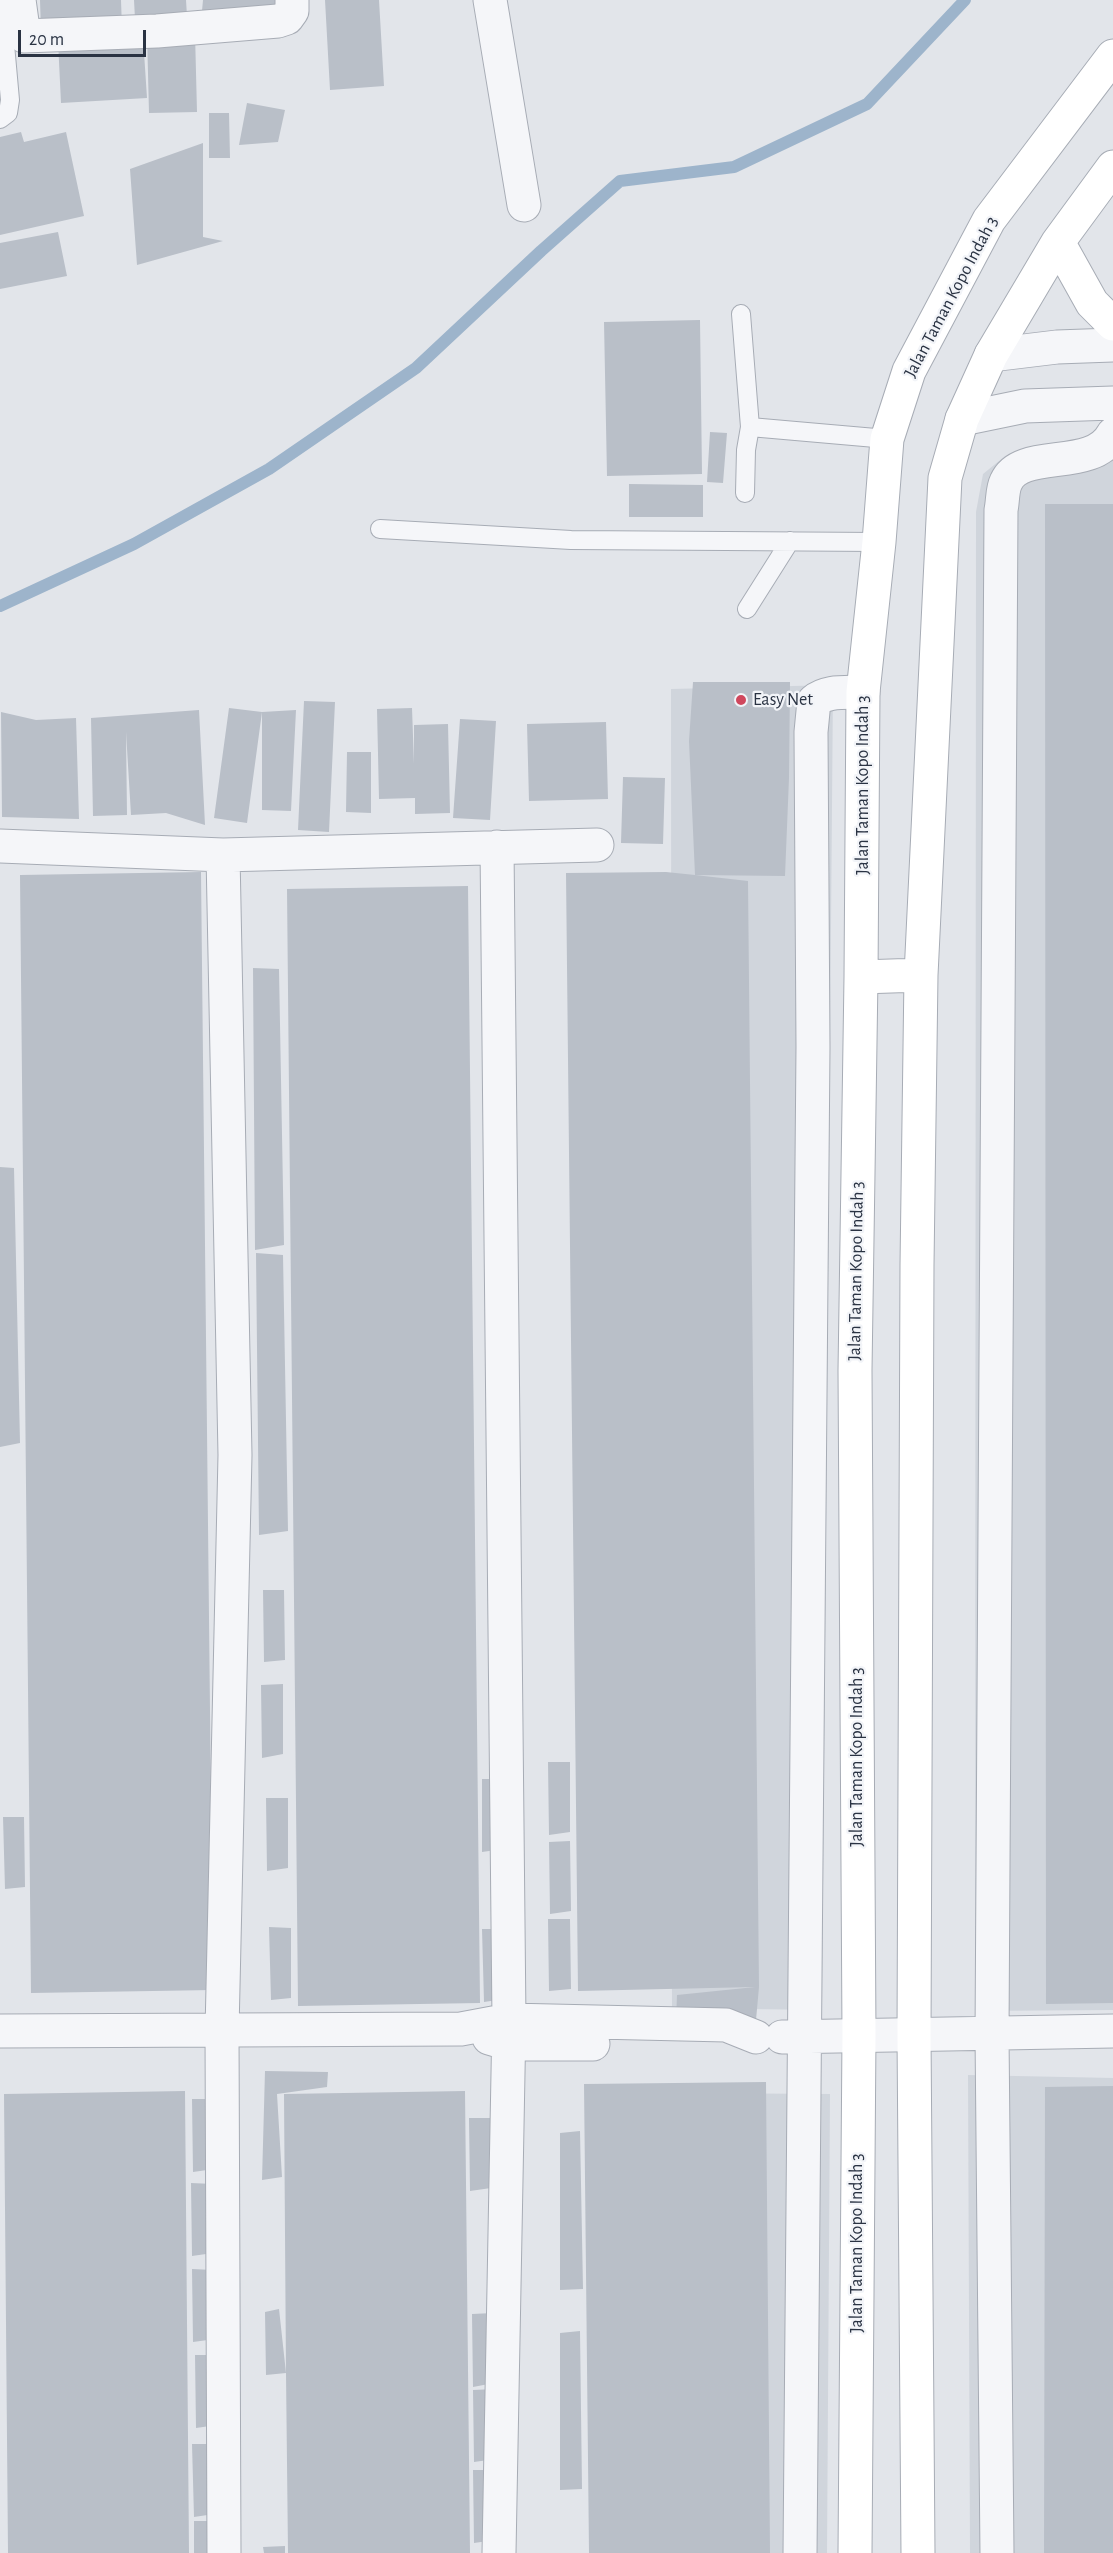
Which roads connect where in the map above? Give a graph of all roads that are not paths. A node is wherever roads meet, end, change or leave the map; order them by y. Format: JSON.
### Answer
{"nodes":[{"id":1,"x":1,"y":0,"type":"edge"},
{"id":2,"x":19,"y":0,"type":"edge"},
{"id":3,"x":292,"y":0,"type":"edge"},
{"id":4,"x":490,"y":0,"type":"edge"},
{"id":5,"x":1113,"y":56,"type":"edge"},
{"id":6,"x":0,"y":119,"type":"edge"},
{"id":7,"x":1113,"y":167,"type":"edge"},
{"id":8,"x":524,"y":205,"type":"dead end"},
{"id":9,"x":1058,"y":242,"type":"junction"},
{"id":10,"x":741,"y":314,"type":"dead end"},
{"id":11,"x":1113,"y":324,"type":"edge"},
{"id":12,"x":1113,"y":345,"type":"edge"},
{"id":13,"x":991,"y":355,"type":"junction"},
{"id":14,"x":1113,"y":403,"type":"edge"},
{"id":15,"x":962,"y":419,"type":"junction"},
{"id":16,"x":750,"y":427,"type":"junction"},
{"id":17,"x":1113,"y":434,"type":"edge"},
{"id":18,"x":887,"y":439,"type":"junction"},
{"id":19,"x":745,"y":493,"type":"dead end"},
{"id":20,"x":380,"y":529,"type":"dead end"},
{"id":21,"x":790,"y":541,"type":"junction"},
{"id":22,"x":879,"y":542,"type":"junction"},
{"id":23,"x":747,"y":609,"type":"dead end"},
{"id":24,"x":863,"y":692,"type":"junction"},
{"id":25,"x":597,"y":845,"type":"dead end"},
{"id":26,"x":0,"y":846,"type":"edge"},
{"id":27,"x":497,"y":847,"type":"junction"},
{"id":28,"x":223,"y":855,"type":"junction"},
{"id":29,"x":921,"y":975,"type":"junction"},
{"id":30,"x":861,"y":977,"type":"junction"},
{"id":31,"x":811,"y":1368,"type":"junction"},
{"id":32,"x":855,"y":1370,"type":"junction"},
{"id":33,"x":0,"y":2031,"type":"edge"},
{"id":34,"x":222,"y":2031,"type":"junction"},
{"id":35,"x":1113,"y":2031,"type":"edge"},
{"id":36,"x":509,"y":2032,"type":"junction"},
{"id":37,"x":992,"y":2034,"type":"junction"},
{"id":38,"x":859,"y":2035,"type":"junction"},
{"id":39,"x":914,"y":2035,"type":"junction"},
{"id":40,"x":803,"y":2036,"type":"junction"},
{"id":41,"x":224,"y":2553,"type":"edge"},
{"id":42,"x":500,"y":2553,"type":"edge"},
{"id":43,"x":800,"y":2553,"type":"edge"},
{"id":44,"x":855,"y":2553,"type":"edge"},
{"id":45,"x":918,"y":2553,"type":"edge"},
{"id":46,"x":997,"y":2553,"type":"edge"}],
"edges":[{"from":1,"to":6,"type":"lane"},
{"from":2,"to":3,"type":"street"},
{"from":4,"to":8,"type":"street"},
{"from":5,"to":18,"type":"main road","name":"Jalan Taman Kopo Indah 3"},
{"from":7,"to":9,"type":"main road"},
{"from":9,"to":11,"type":"main road"},
{"from":9,"to":13,"type":"main road"},
{"from":10,"to":16,"type":"lane"},
{"from":12,"to":13,"type":"street"},
{"from":13,"to":15,"type":"main road"},
{"from":14,"to":15,"type":"street"},
{"from":15,"to":29,"type":"main road"},
{"from":16,"to":18,"type":"lane"},
{"from":16,"to":19,"type":"lane"},
{"from":17,"to":37,"type":"street"},
{"from":18,"to":22,"type":"main road","name":"Jalan Taman Kopo Indah 3"},
{"from":20,"to":21,"type":"lane"},
{"from":21,"to":22,"type":"lane"},
{"from":21,"to":23,"type":"lane"},
{"from":22,"to":24,"type":"main road","name":"Jalan Taman Kopo Indah 3"},
{"from":24,"to":30,"type":"main road","name":"Jalan Taman Kopo Indah 3"},
{"from":24,"to":31,"type":"street"},
{"from":25,"to":27,"type":"street"},
{"from":26,"to":28,"type":"street"},
{"from":27,"to":28,"type":"street"},
{"from":27,"to":36,"type":"street"},
{"from":28,"to":34,"type":"street"},
{"from":29,"to":30,"type":"main road"},
{"from":29,"to":39,"type":"main road"},
{"from":30,"to":32,"type":"main road","name":"Jalan Taman Kopo Indah 3"},
{"from":31,"to":32,"type":"street"},
{"from":31,"to":40,"type":"street"},
{"from":32,"to":38,"type":"main road","name":"Jalan Taman Kopo Indah 3"},
{"from":33,"to":34,"type":"street"},
{"from":34,"to":36,"type":"street"},
{"from":34,"to":41,"type":"street"},
{"from":35,"to":37,"type":"street"},
{"from":36,"to":40,"type":"street"},
{"from":36,"to":42,"type":"street"},
{"from":37,"to":39,"type":"street"},
{"from":37,"to":46,"type":"street"},
{"from":38,"to":39,"type":"street"},
{"from":38,"to":40,"type":"street"},
{"from":38,"to":44,"type":"main road","name":"Jalan Taman Kopo Indah 3"},
{"from":39,"to":45,"type":"main road"},
{"from":40,"to":43,"type":"street"}]}
